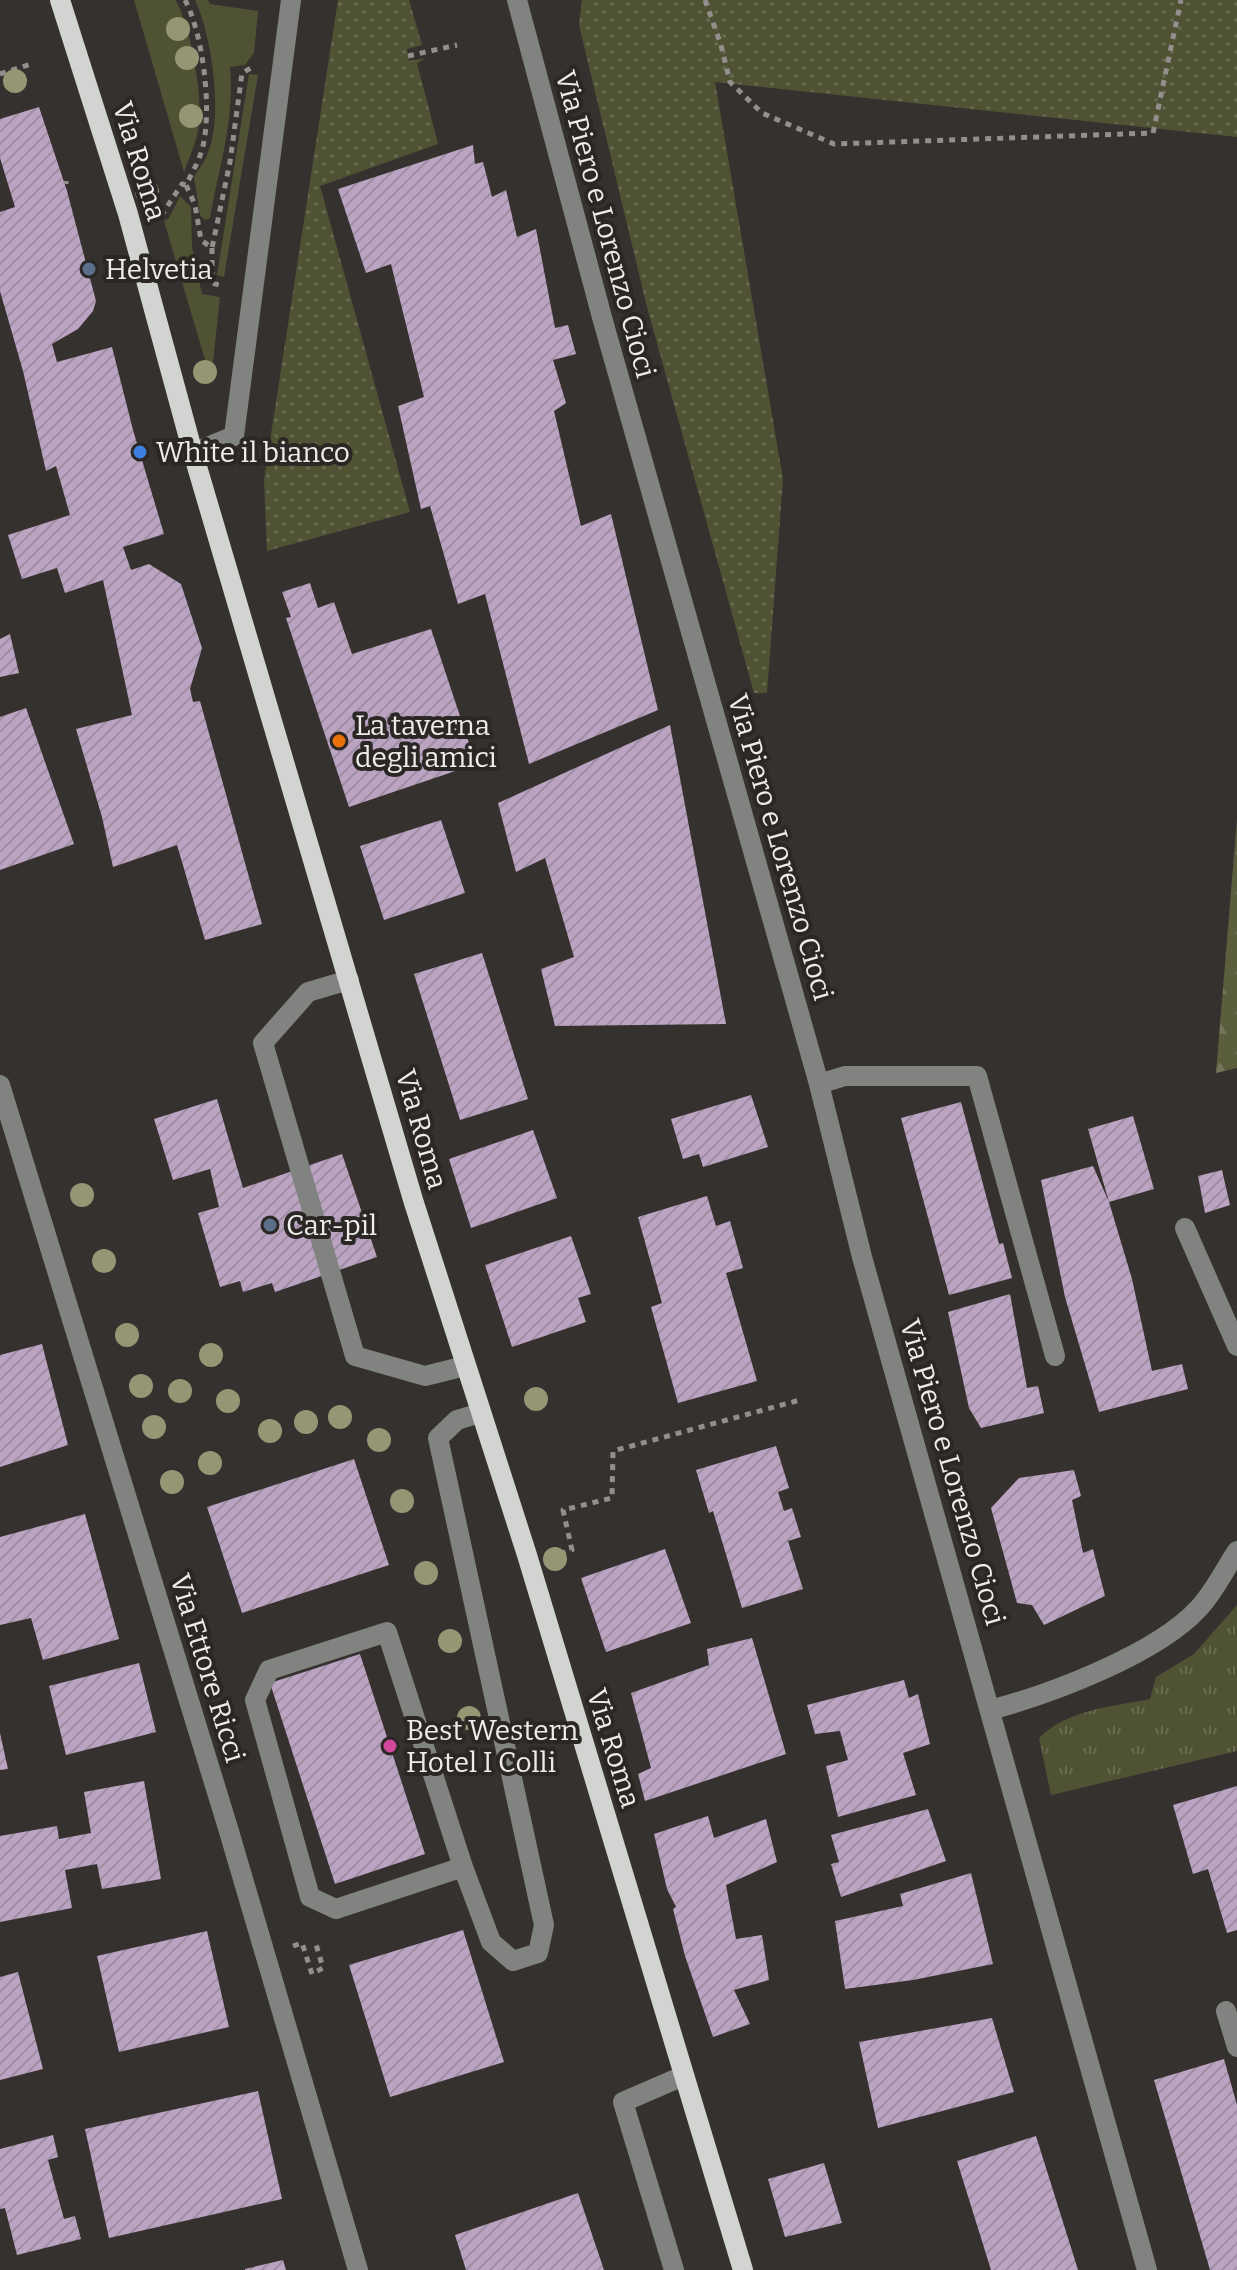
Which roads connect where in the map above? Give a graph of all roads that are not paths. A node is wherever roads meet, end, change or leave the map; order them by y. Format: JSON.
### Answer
{"nodes":[{"id":1,"x":60,"y":0,"type":"edge"},
{"id":2,"x":291,"y":0,"type":"edge"},
{"id":3,"x":517,"y":0,"type":"edge"},
{"id":4,"x":193,"y":453,"type":"junction"},
{"id":5,"x":349,"y":980,"type":"junction"},
{"id":6,"x":819,"y":1084,"type":"junction"},
{"id":7,"x":0,"y":1085,"type":"edge"},
{"id":8,"x":1185,"y":1228,"type":"dead end"},
{"id":9,"x":1237,"y":1346,"type":"edge"},
{"id":10,"x":1055,"y":1356,"type":"dead end"},
{"id":11,"x":465,"y":1366,"type":"junction"},
{"id":12,"x":480,"y":1413,"type":"junction"},
{"id":13,"x":1237,"y":1551,"type":"edge"},
{"id":14,"x":990,"y":1710,"type":"junction"},
{"id":15,"x":463,"y":1867,"type":"junction"},
{"id":16,"x":1226,"y":2011,"type":"dead end"},
{"id":17,"x":1237,"y":2047,"type":"edge"},
{"id":18,"x":683,"y":2076,"type":"junction"},
{"id":19,"x":358,"y":2270,"type":"edge"},
{"id":20,"x":674,"y":2270,"type":"edge"},
{"id":21,"x":743,"y":2270,"type":"edge"},
{"id":22,"x":1147,"y":2270,"type":"edge"}],
"edges":[{"from":1,"to":4,"type":"main road","name":"Via Roma"},
{"from":2,"to":4,"type":"street"},
{"from":3,"to":6,"type":"street","name":"Via Piero e Lorenzo Cioci"},
{"from":4,"to":5,"type":"main road","name":"Via Roma"},
{"from":5,"to":11,"type":"main road","name":"Via Roma"},
{"from":5,"to":11,"type":"street"},
{"from":6,"to":10,"type":"street"},
{"from":6,"to":14,"type":"street","name":"Via Piero e Lorenzo Cioci"},
{"from":7,"to":19,"type":"street","name":"Via Ettore Ricci"},
{"from":8,"to":9,"type":"street"},
{"from":11,"to":12,"type":"main road","name":"Via Roma"},
{"from":12,"to":15,"type":"street"},
{"from":12,"to":18,"type":"main road","name":"Via Roma"},
{"from":13,"to":14,"type":"street"},
{"from":14,"to":22,"type":"street","name":"Via Piero e Lorenzo Cioci"},
{"from":15,"to":15,"type":"street"},
{"from":16,"to":17,"type":"street"},
{"from":18,"to":20,"type":"street"},
{"from":18,"to":21,"type":"main road","name":"Via Roma"}]}
